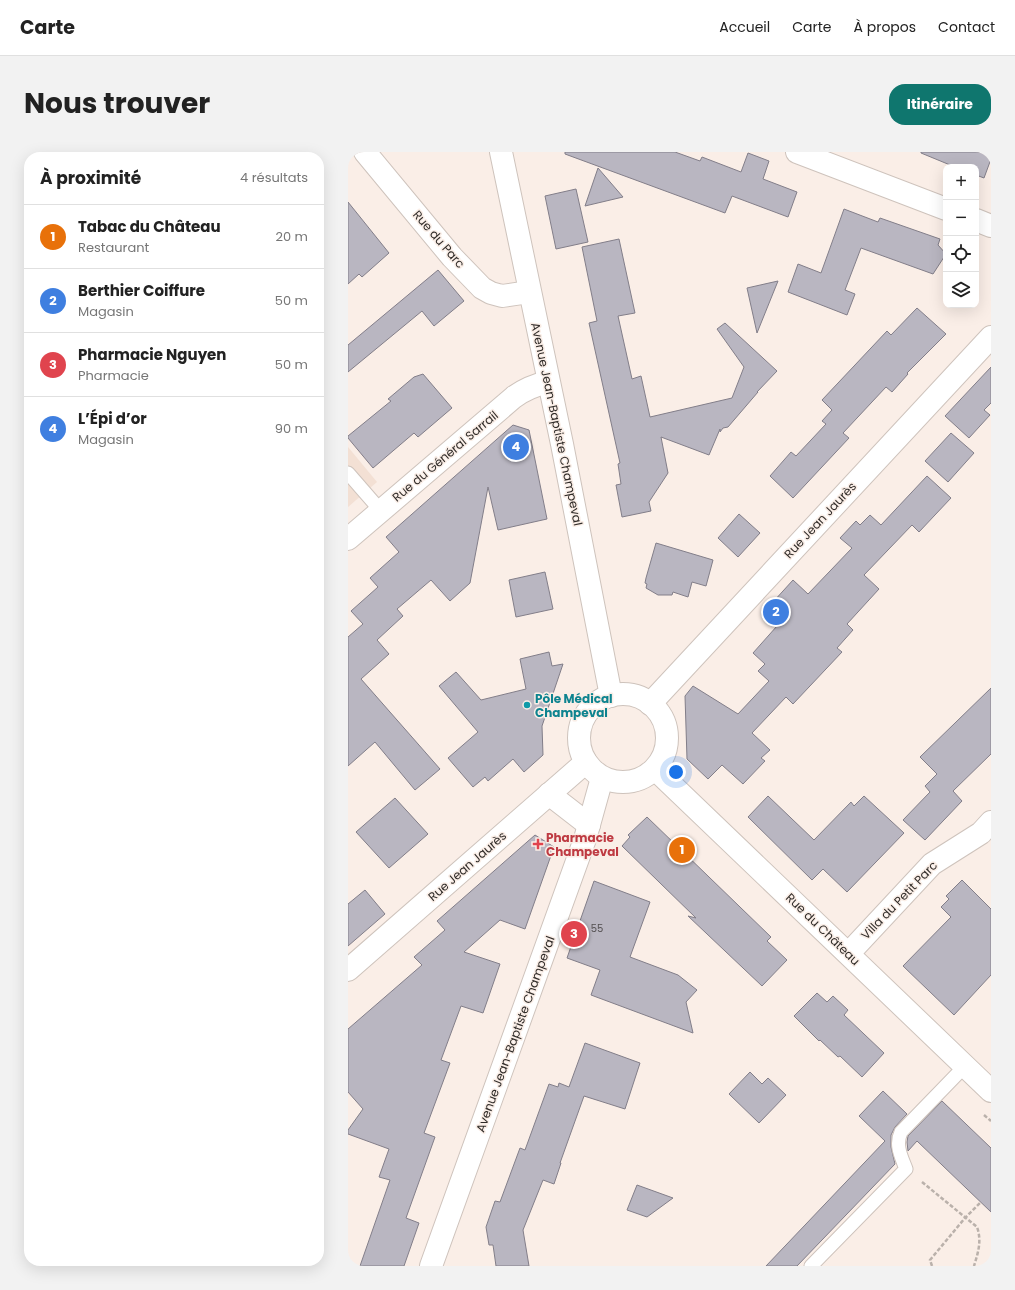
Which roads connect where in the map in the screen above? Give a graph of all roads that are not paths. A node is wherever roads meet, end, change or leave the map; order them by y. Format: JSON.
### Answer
{"nodes":[{"id":1,"x":365,"y":152,"type":"edge"},
{"id":2,"x":501,"y":152,"type":"edge"},
{"id":3,"x":797,"y":152,"type":"edge"},
{"id":4,"x":943,"y":208,"type":"edge"},
{"id":5,"x":979,"y":221,"type":"edge"},
{"id":6,"x":991,"y":226,"type":"edge"},
{"id":7,"x":529,"y":292,"type":"junction"},
{"id":8,"x":991,"y":337,"type":"edge"},
{"id":9,"x":548,"y":382,"type":"junction"},
{"id":10,"x":348,"y":473,"type":"edge"},
{"id":11,"x":381,"y":511,"type":"junction"},
{"id":12,"x":348,"y":540,"type":"edge"},
{"id":13,"x":612,"y":696,"type":"junction"},
{"id":14,"x":650,"y":704,"type":"junction"},
{"id":15,"x":586,"y":762,"type":"junction"},
{"id":16,"x":655,"y":769,"type":"junction"},
{"id":17,"x":602,"y":778,"type":"junction"},
{"id":18,"x":549,"y":794,"type":"junction"},
{"id":19,"x":991,"y":822,"type":"edge"},
{"id":20,"x":589,"y":825,"type":"junction"},
{"id":21,"x":848,"y":953,"type":"junction"},
{"id":22,"x":348,"y":970,"type":"edge"},
{"id":23,"x":965,"y":1066,"type":"junction"},
{"id":24,"x":991,"y":1091,"type":"edge"},
{"id":25,"x":431,"y":1266,"type":"edge"},
{"id":26,"x":810,"y":1266,"type":"edge"}],
"edges":[{"from":1,"to":7,"type":"street","name":"Rue du Parc"},
{"from":2,"to":7,"type":"street","name":"Avenue Jean-Baptiste Champeval"},
{"from":3,"to":4,"type":"street"},
{"from":5,"to":6,"type":"street"},
{"from":7,"to":9,"type":"street","name":"Avenue Jean-Baptiste Champeval"},
{"from":8,"to":14,"type":"street","name":"Rue Jean Jaurès"},
{"from":9,"to":11,"type":"street","name":"Rue du Général Sarrail"},
{"from":9,"to":13,"type":"street","name":"Avenue Jean-Baptiste Champeval"},
{"from":10,"to":11,"type":"lane"},
{"from":11,"to":12,"type":"street","name":"Rue du Général Sarrail"},
{"from":13,"to":14,"type":"street"},
{"from":13,"to":15,"type":"street"},
{"from":14,"to":16,"type":"street"},
{"from":15,"to":17,"type":"street"},
{"from":15,"to":18,"type":"street","name":"Rue Jean Jaurès"},
{"from":16,"to":17,"type":"street"},
{"from":16,"to":21,"type":"street","name":"Rue du Château"},
{"from":17,"to":20,"type":"street","name":"Avenue Jean-Baptiste Champeval"},
{"from":18,"to":20,"type":"street"},
{"from":18,"to":22,"type":"street","name":"Rue Jean Jaurès"},
{"from":19,"to":21,"type":"street","name":"Villa du Petit Parc"},
{"from":20,"to":25,"type":"street","name":"Avenue Jean-Baptiste Champeval"},
{"from":21,"to":23,"type":"street","name":"Rue du Château"},
{"from":23,"to":24,"type":"street","name":"Rue du Château"},
{"from":23,"to":26,"type":"lane"}]}
